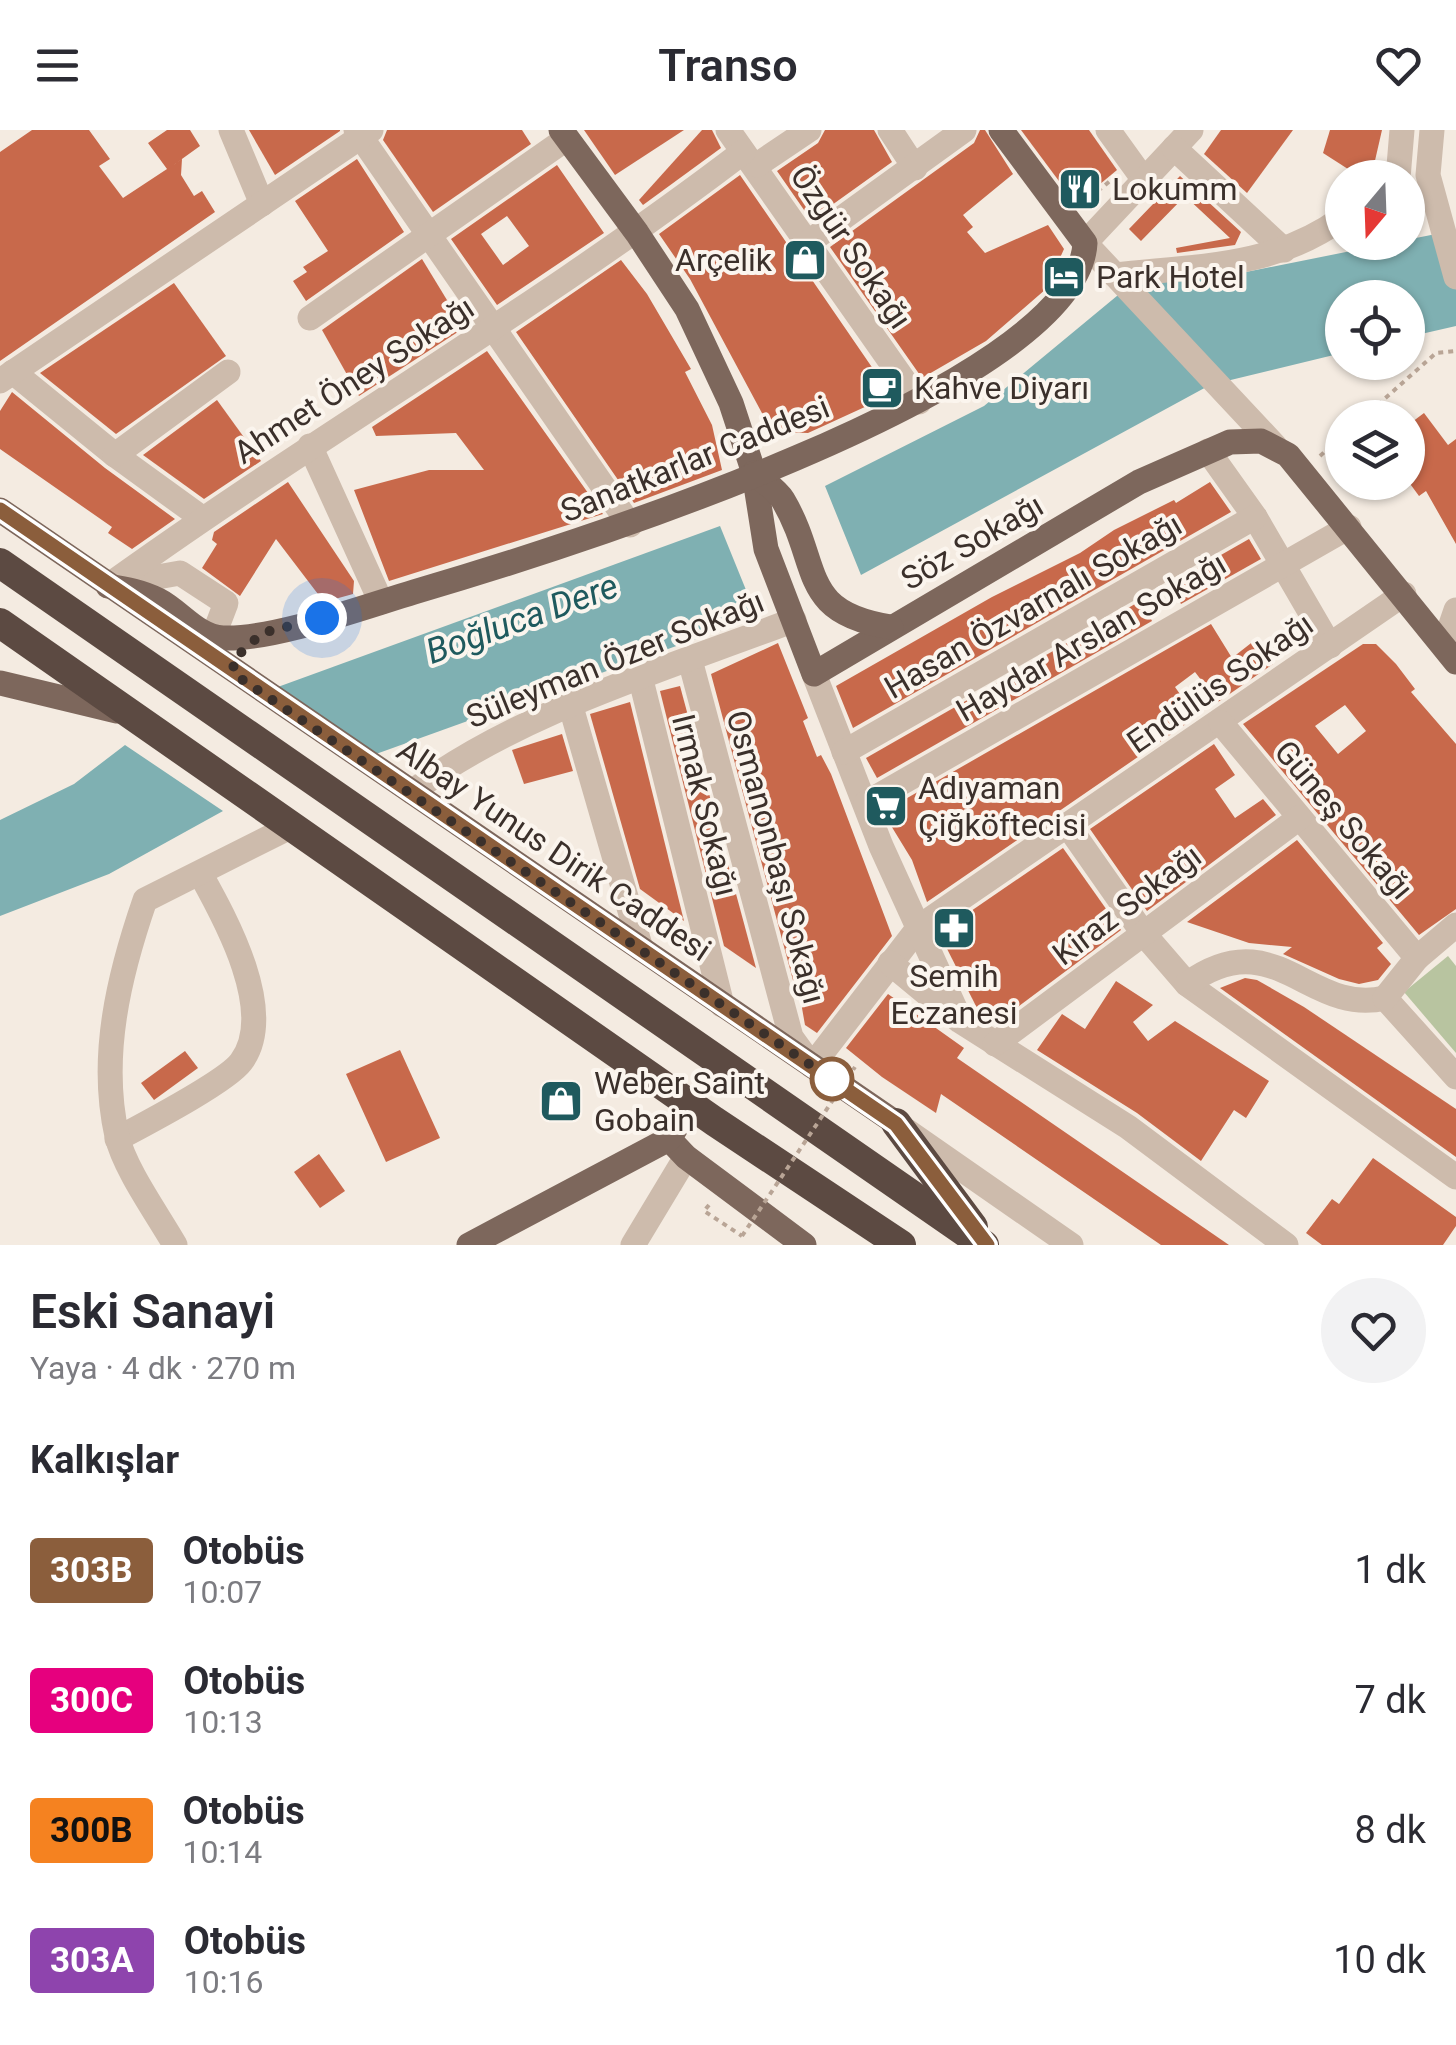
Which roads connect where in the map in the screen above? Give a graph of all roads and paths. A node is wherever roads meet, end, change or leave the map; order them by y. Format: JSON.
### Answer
{"nodes":[{"id":1,"x":231,"y":130,"type":"edge"},
{"id":2,"x":728,"y":130,"type":"edge"},
{"id":3,"x":809,"y":130,"type":"edge"},
{"id":4,"x":890,"y":130,"type":"edge"},
{"id":5,"x":964,"y":130,"type":"edge"},
{"id":6,"x":1001,"y":130,"type":"edge"},
{"id":7,"x":1108,"y":130,"type":"edge"},
{"id":8,"x":1402,"y":130,"type":"edge"},
{"id":9,"x":1432,"y":130,"type":"edge"},
{"id":10,"x":363,"y":132,"type":"edge"},
{"id":11,"x":564,"y":135,"type":"edge"},
{"id":12,"x":1183,"y":139,"type":"edge"},
{"id":13,"x":750,"y":159,"type":"junction"},
{"id":14,"x":1400,"y":160,"type":"edge"},
{"id":15,"x":915,"y":168,"type":"junction"},
{"id":16,"x":1144,"y":180,"type":"junction"},
{"id":17,"x":1433,"y":191,"type":"edge"},
{"id":18,"x":262,"y":204,"type":"junction"},
{"id":19,"x":1325,"y":231,"type":"edge"},
{"id":20,"x":638,"y":232,"type":"junction"},
{"id":21,"x":430,"y":233,"type":"junction"},
{"id":22,"x":809,"y":242,"type":"junction"},
{"id":23,"x":1085,"y":242,"type":"junction"},
{"id":24,"x":1284,"y":250,"type":"junction"},
{"id":25,"x":1456,"y":277,"type":"edge"},
{"id":26,"x":1118,"y":278,"type":"junction"},
{"id":27,"x":310,"y":318,"type":"dead end"},
{"id":28,"x":494,"y":328,"type":"junction"},
{"id":29,"x":1456,"y":351,"type":"edge"},
{"id":30,"x":228,"y":372,"type":"dead end"},
{"id":31,"x":7,"y":376,"type":"edge"},
{"id":32,"x":1384,"y":400,"type":"edge"},
{"id":33,"x":919,"y":402,"type":"junction"},
{"id":34,"x":310,"y":446,"type":"junction"},
{"id":35,"x":1219,"y":446,"type":"junction"},
{"id":36,"x":1275,"y":446,"type":"junction"},
{"id":37,"x":1325,"y":452,"type":"edge"},
{"id":38,"x":115,"y":455,"type":"junction"},
{"id":39,"x":1303,"y":472,"type":"junction"},
{"id":40,"x":754,"y":473,"type":"junction"},
{"id":41,"x":0,"y":510,"type":"edge"},
{"id":42,"x":1255,"y":517,"type":"junction"},
{"id":43,"x":202,"y":518,"type":"junction"},
{"id":44,"x":630,"y":524,"type":"junction"},
{"id":45,"x":1349,"y":527,"type":"junction"},
{"id":46,"x":0,"y":563,"type":"edge"},
{"id":47,"x":1280,"y":566,"type":"junction"},
{"id":48,"x":108,"y":586,"type":"junction"},
{"id":49,"x":1404,"y":594,"type":"junction"},
{"id":50,"x":381,"y":602,"type":"junction"},
{"id":51,"x":1456,"y":610,"type":"edge"},
{"id":52,"x":794,"y":620,"type":"junction"},
{"id":53,"x":0,"y":623,"type":"edge"},
{"id":54,"x":891,"y":626,"type":"junction"},
{"id":55,"x":262,"y":633,"type":"junction"},
{"id":56,"x":214,"y":637,"type":"junction"},
{"id":57,"x":1330,"y":646,"type":"junction"},
{"id":58,"x":1450,"y":654,"type":"edge"},
{"id":59,"x":690,"y":660,"type":"junction"},
{"id":60,"x":814,"y":674,"type":"junction"},
{"id":61,"x":641,"y":680,"type":"junction"},
{"id":62,"x":245,"y":681,"type":"junction"},
{"id":63,"x":0,"y":683,"type":"edge"},
{"id":64,"x":571,"y":707,"type":"junction"},
{"id":65,"x":138,"y":721,"type":"junction"},
{"id":66,"x":1221,"y":723,"type":"junction"},
{"id":67,"x":844,"y":752,"type":"junction"},
{"id":68,"x":412,"y":792,"type":"junction"},
{"id":69,"x":866,"y":803,"type":"junction"},
{"id":70,"x":1299,"y":818,"type":"junction"},
{"id":71,"x":292,"y":826,"type":"junction"},
{"id":72,"x":1068,"y":826,"type":"junction"},
{"id":73,"x":201,"y":875,"type":"junction"},
{"id":74,"x":1456,"y":925,"type":"edge"},
{"id":75,"x":919,"y":927,"type":"junction"},
{"id":76,"x":1143,"y":933,"type":"junction"},
{"id":77,"x":640,"y":949,"type":"junction"},
{"id":78,"x":1417,"y":958,"type":"junction"},
{"id":79,"x":890,"y":963,"type":"junction"},
{"id":80,"x":1186,"y":984,"type":"junction"},
{"id":81,"x":1385,"y":998,"type":"junction"},
{"id":82,"x":722,"y":1005,"type":"junction"},
{"id":83,"x":960,"y":1021,"type":"junction"},
{"id":84,"x":995,"y":1044,"type":"junction"},
{"id":85,"x":812,"y":1066,"type":"junction"},
{"id":86,"x":855,"y":1067,"type":"dead end"},
{"id":87,"x":1456,"y":1077,"type":"edge"},
{"id":88,"x":691,"y":1103,"type":"junction"},
{"id":89,"x":896,"y":1124,"type":"junction"},
{"id":90,"x":117,"y":1139,"type":"junction"},
{"id":91,"x":678,"y":1148,"type":"junction"},
{"id":92,"x":1456,"y":1177,"type":"edge"},
{"id":93,"x":704,"y":1211,"type":"dead end"},
{"id":94,"x":175,"y":1245,"type":"edge"},
{"id":95,"x":470,"y":1245,"type":"edge"},
{"id":96,"x":633,"y":1245,"type":"edge"},
{"id":97,"x":804,"y":1245,"type":"edge"},
{"id":98,"x":901,"y":1245,"type":"edge"},
{"id":99,"x":986,"y":1245,"type":"edge"},
{"id":100,"x":1071,"y":1245,"type":"edge"},
{"id":101,"x":1286,"y":1245,"type":"edge"}],
"edges":[{"from":1,"to":18,"type":"street"},
{"from":2,"to":13,"type":"street","name":"Özgür Sokağı"},
{"from":3,"to":13,"type":"street","name":"Ahmet Öney Sokağı"},
{"from":4,"to":15,"type":"street"},
{"from":5,"to":15,"type":"street"},
{"from":6,"to":23,"type":"main road"},
{"from":7,"to":16,"type":"street"},
{"from":8,"to":14,"type":"street"},
{"from":9,"to":17,"type":"street"},
{"from":10,"to":18,"type":"street"},
{"from":10,"to":21,"type":"street"},
{"from":11,"to":20,"type":"main road"},
{"from":11,"to":21,"type":"street"},
{"from":12,"to":16,"type":"street"},
{"from":12,"to":24,"type":"street"},
{"from":13,"to":20,"type":"street","name":"Ahmet Öney Sokağı"},
{"from":13,"to":22,"type":"street","name":"Özgür Sokağı"},
{"from":15,"to":22,"type":"street"},
{"from":16,"to":23,"type":"street"},
{"from":17,"to":25,"type":"street"},
{"from":18,"to":31,"type":"street"},
{"from":19,"to":24,"type":"street"},
{"from":20,"to":28,"type":"street","name":"Ahmet Öney Sokağı"},
{"from":20,"to":40,"type":"main road"},
{"from":21,"to":27,"type":"street"},
{"from":21,"to":28,"type":"street"},
{"from":22,"to":33,"type":"street","name":"Özgür Sokağı"},
{"from":23,"to":26,"type":"street"},
{"from":23,"to":33,"type":"main road","name":"Sanatkarlar Caddesi"},
{"from":24,"to":26,"type":"street"},
{"from":26,"to":36,"type":"street"},
{"from":28,"to":34,"type":"street","name":"Ahmet Öney Sokağı"},
{"from":28,"to":44,"type":"street"},
{"from":29,"to":32,"type":"path"},
{"from":30,"to":38,"type":"street"},
{"from":31,"to":38,"type":"street"},
{"from":33,"to":40,"type":"main road","name":"Sanatkarlar Caddesi"},
{"from":34,"to":43,"type":"street","name":"Ahmet Öney Sokağı"},
{"from":34,"to":50,"type":"street"},
{"from":35,"to":36,"type":"main road"},
{"from":35,"to":42,"type":"street"},
{"from":35,"to":54,"type":"main road","name":"Söz Sokağı"},
{"from":36,"to":39,"type":"main road"},
{"from":37,"to":39,"type":"path"},
{"from":38,"to":43,"type":"street"},
{"from":39,"to":45,"type":"main road"},
{"from":40,"to":44,"type":"main road","name":"Sanatkarlar Caddesi"},
{"from":40,"to":52,"type":"main road"},
{"from":40,"to":54,"type":"main road","name":"Söz Sokağı"},
{"from":41,"to":48,"type":"main road","name":"Albay Yunus Dirik Caddesi"},
{"from":42,"to":47,"type":"street"},
{"from":42,"to":67,"type":"street","name":"Hasan Özvarnalı Sokağı"},
{"from":43,"to":48,"type":"street","name":"Ahmet Öney Sokağı"},
{"from":44,"to":50,"type":"main road","name":"Sanatkarlar Caddesi"},
{"from":45,"to":47,"type":"street","name":"Haydar Arslan Sokağı"},
{"from":45,"to":49,"type":"main road"},
{"from":46,"to":99,"type":"highway"},
{"from":47,"to":57,"type":"street"},
{"from":47,"to":69,"type":"street","name":"Haydar Arslan Sokağı"},
{"from":48,"to":56,"type":"main road"},
{"from":48,"to":56,"type":"street"},
{"from":48,"to":62,"type":"main road","name":"Albay Yunus Dirik Caddesi"},
{"from":49,"to":57,"type":"street","name":"Endülüs Sokağı"},
{"from":49,"to":58,"type":"main road"},
{"from":50,"to":55,"type":"main road","name":"Sanatkarlar Caddesi"},
{"from":51,"to":58,"type":"street"},
{"from":52,"to":59,"type":"street","name":"Süleyman Özer Sokağı"},
{"from":52,"to":60,"type":"main road"},
{"from":53,"to":65,"type":"highway"},
{"from":54,"to":60,"type":"main road"},
{"from":55,"to":56,"type":"main road","name":"Sanatkarlar Caddesi"},
{"from":55,"to":62,"type":"main road"},
{"from":57,"to":66,"type":"street","name":"Endülüs Sokağı"},
{"from":59,"to":61,"type":"street","name":"Süleyman Özer Sokağı"},
{"from":59,"to":85,"type":"street","name":"Osmanonbaşı Sokağı"},
{"from":60,"to":67,"type":"street"},
{"from":61,"to":64,"type":"street","name":"Süleyman Özer Sokağı"},
{"from":61,"to":82,"type":"street","name":"Irmak Sokağı"},
{"from":62,"to":68,"type":"main road","name":"Albay Yunus Dirik Caddesi"},
{"from":63,"to":65,"type":"main road"},
{"from":64,"to":68,"type":"street","name":"Süleyman Özer Sokağı"},
{"from":64,"to":77,"type":"street"},
{"from":65,"to":71,"type":"highway"},
{"from":66,"to":70,"type":"street","name":"Güneş Sokağı"},
{"from":66,"to":72,"type":"street","name":"Endülüs Sokağı"},
{"from":67,"to":69,"type":"street"},
{"from":68,"to":77,"type":"main road","name":"Albay Yunus Dirik Caddesi"},
{"from":69,"to":75,"type":"street"},
{"from":70,"to":76,"type":"street","name":"Kiraz Sokağı"},
{"from":70,"to":78,"type":"street","name":"Güneş Sokağı"},
{"from":71,"to":73,"type":"street"},
{"from":71,"to":88,"type":"highway"},
{"from":72,"to":75,"type":"street","name":"Endülüs Sokağı"},
{"from":72,"to":76,"type":"street"},
{"from":73,"to":90,"type":"street"},
{"from":73,"to":90,"type":"street"},
{"from":74,"to":78,"type":"street"},
{"from":75,"to":79,"type":"street","name":"Endülüs Sokağı"},
{"from":75,"to":83,"type":"street"},
{"from":76,"to":80,"type":"street"},
{"from":76,"to":84,"type":"street","name":"Kiraz Sokağı"},
{"from":77,"to":82,"type":"main road","name":"Albay Yunus Dirik Caddesi"},
{"from":78,"to":81,"type":"street"},
{"from":79,"to":83,"type":"street"},
{"from":79,"to":85,"type":"street","name":"Endülüs Sokağı"},
{"from":80,"to":81,"type":"street"},
{"from":80,"to":92,"type":"street"},
{"from":81,"to":87,"type":"street"},
{"from":82,"to":85,"type":"main road","name":"Albay Yunus Dirik Caddesi"},
{"from":83,"to":84,"type":"street"},
{"from":84,"to":101,"type":"street"},
{"from":85,"to":89,"type":"main road","name":"Albay Yunus Dirik Caddesi"},
{"from":86,"to":93,"type":"path","bridge":true},
{"from":88,"to":91,"type":"main road"},
{"from":88,"to":98,"type":"highway"},
{"from":89,"to":99,"type":"highway"},
{"from":89,"to":100,"type":"street","name":"Albay Yunus Dirik Caddesi"},
{"from":90,"to":94,"type":"street"},
{"from":91,"to":95,"type":"main road"},
{"from":91,"to":96,"type":"street"},
{"from":91,"to":97,"type":"main road"}]}
